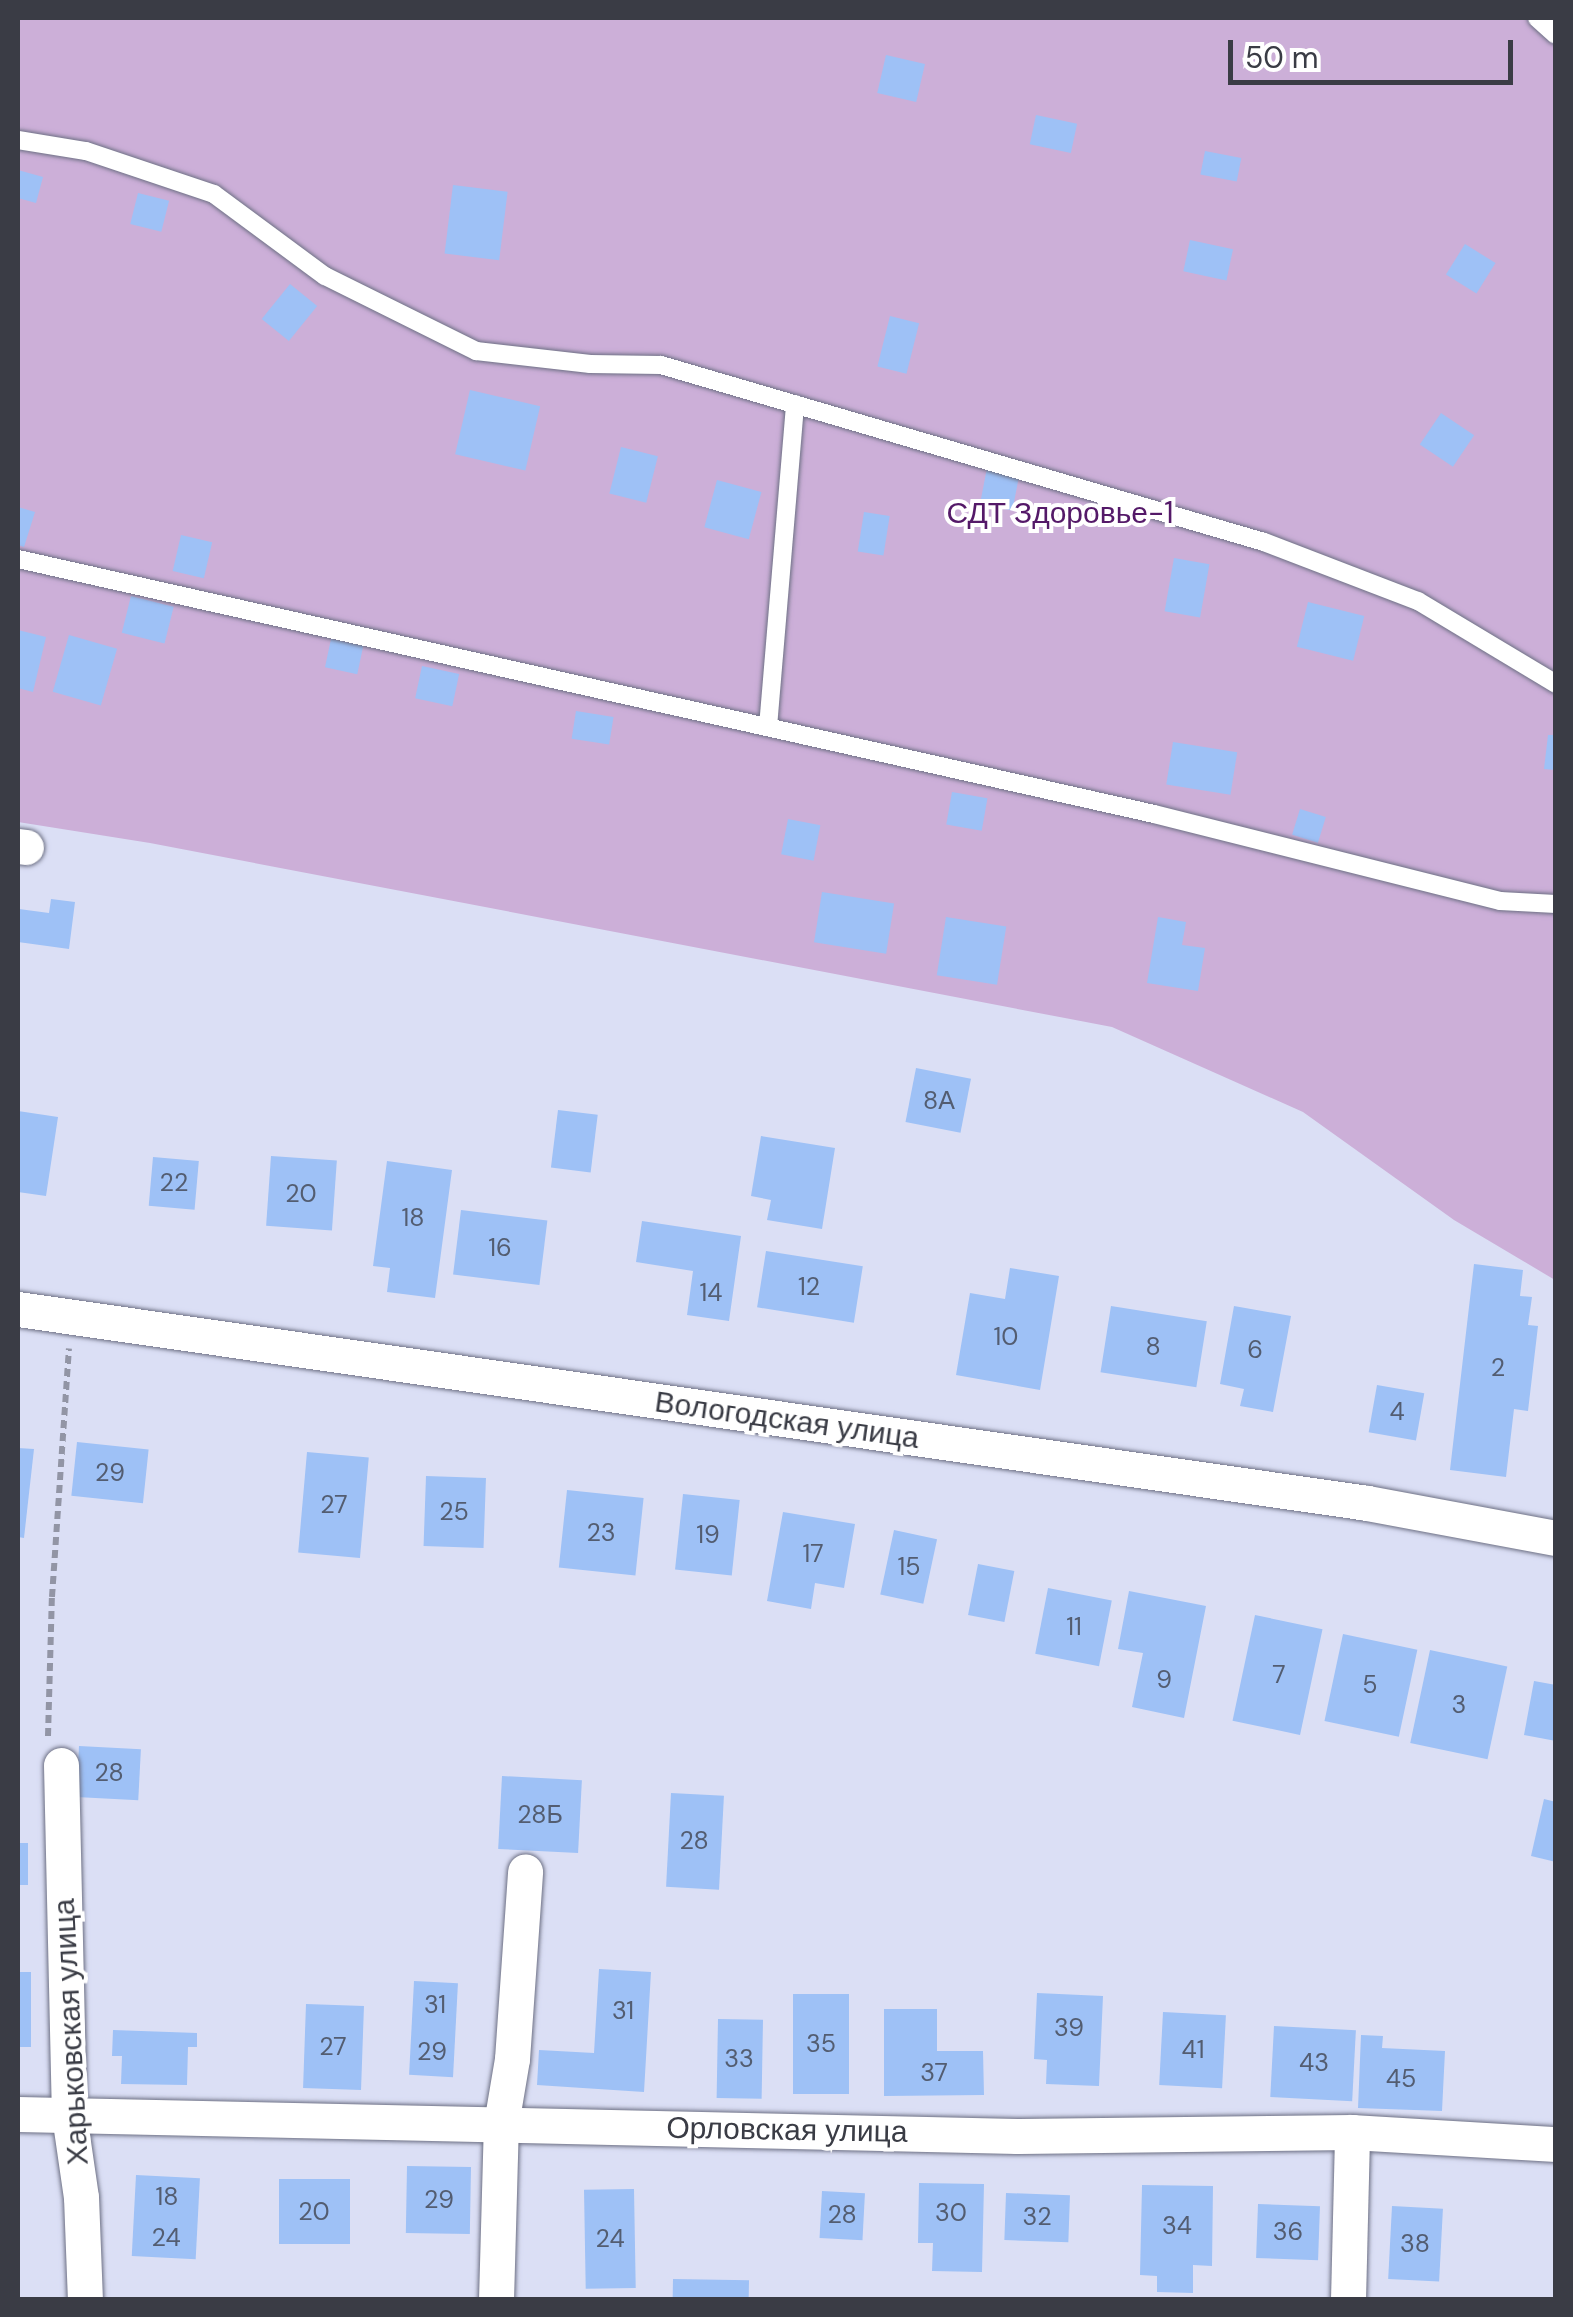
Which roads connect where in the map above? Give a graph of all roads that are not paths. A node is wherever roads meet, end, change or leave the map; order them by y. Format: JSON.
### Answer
{"nodes":[{"id":1,"x":1537,"y":18,"type":"edge"},
{"id":2,"x":1556,"y":35,"type":"edge"},
{"id":3,"x":18,"y":140,"type":"edge"},
{"id":4,"x":794,"y":404,"type":"junction"},
{"id":5,"x":18,"y":559,"type":"edge"},
{"id":6,"x":1556,"y":684,"type":"edge"},
{"id":7,"x":768,"y":726,"type":"junction"},
{"id":8,"x":1556,"y":904,"type":"edge"},
{"id":9,"x":18,"y":1309,"type":"edge"},
{"id":10,"x":1556,"y":1538,"type":"edge"},
{"id":11,"x":61,"y":1765,"type":"road end"},
{"id":12,"x":525,"y":1871,"type":"dead end"},
{"id":13,"x":18,"y":2114,"type":"edge"},
{"id":14,"x":69,"y":2115,"type":"junction"},
{"id":15,"x":501,"y":2124,"type":"junction"},
{"id":16,"x":1352,"y":2132,"type":"junction"},
{"id":17,"x":1556,"y":2144,"type":"edge"},
{"id":18,"x":85,"y":2300,"type":"edge"},
{"id":19,"x":496,"y":2300,"type":"edge"},
{"id":20,"x":1348,"y":2300,"type":"edge"}],
"edges":[{"from":1,"to":2,"type":"lane"},
{"from":3,"to":4,"type":"lane"},
{"from":4,"to":6,"type":"lane"},
{"from":4,"to":7,"type":"lane"},
{"from":5,"to":7,"type":"lane"},
{"from":7,"to":8,"type":"lane"},
{"from":9,"to":10,"type":"street","name":"Вологодская улица"},
{"from":11,"to":14,"type":"street","name":"Харьковская улица"},
{"from":12,"to":15,"type":"street"},
{"from":13,"to":14,"type":"street","name":"Орловская улица"},
{"from":14,"to":15,"type":"street","name":"Орловская улица"},
{"from":14,"to":18,"type":"street","name":"Харьковская улица"},
{"from":15,"to":16,"type":"street","name":"Орловская улица"},
{"from":15,"to":19,"type":"street"},
{"from":16,"to":17,"type":"street","name":"Орловская улица"},
{"from":16,"to":20,"type":"street"}]}
